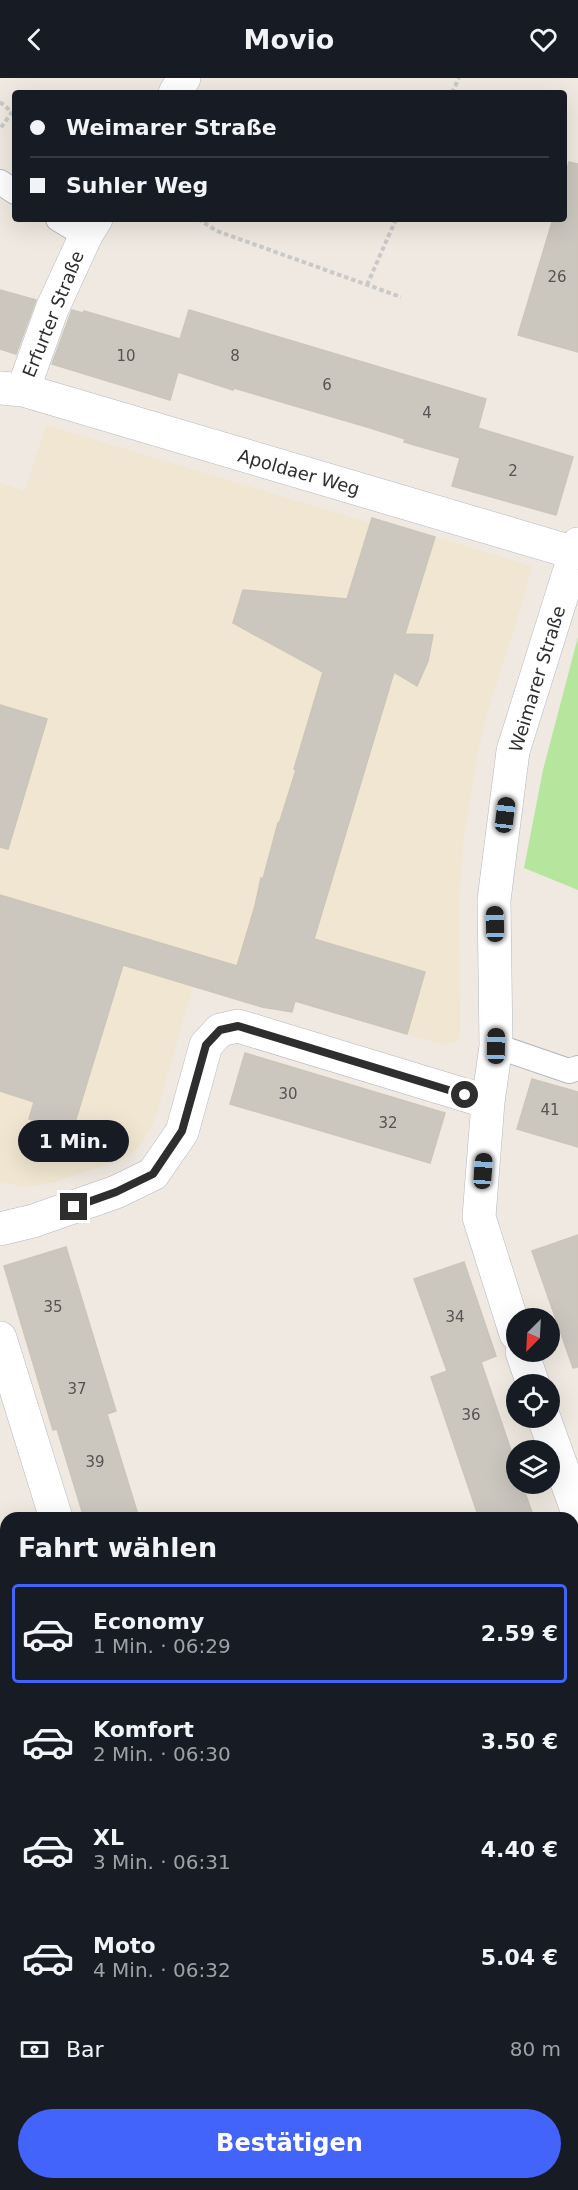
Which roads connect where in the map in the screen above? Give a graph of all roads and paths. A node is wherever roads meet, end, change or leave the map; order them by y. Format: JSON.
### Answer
{"nodes":[{"id":1,"x":0,"y":102,"type":"edge"},
{"id":2,"x":0,"y":129,"type":"edge"},
{"id":3,"x":69,"y":222,"type":"edge"},
{"id":4,"x":203,"y":222,"type":"edge"},
{"id":5,"x":395,"y":222,"type":"edge"},
{"id":6,"x":91,"y":228,"type":"edge"},
{"id":7,"x":367,"y":285,"type":"junction"},
{"id":8,"x":402,"y":297,"type":"dead end"},
{"id":9,"x":11,"y":389,"type":"edge"},
{"id":10,"x":577,"y":548,"type":"edge"},
{"id":11,"x":570,"y":601,"type":"edge"},
{"id":12,"x":496,"y":1046,"type":"junction"},
{"id":13,"x":578,"y":1068,"type":"edge"},
{"id":14,"x":488,"y":1102,"type":"junction"},
{"id":15,"x":0,"y":1229,"type":"edge"},
{"id":16,"x":508,"y":1308,"type":"edge"},
{"id":17,"x":0,"y":1338,"type":"edge"},
{"id":18,"x":548,"y":1428,"type":"edge"},
{"id":19,"x":54,"y":1512,"type":"edge"},
{"id":20,"x":578,"y":1512,"type":"edge"}],
"edges":[{"from":1,"to":2,"type":"path"},
{"from":3,"to":6,"type":"lane"},
{"from":4,"to":7,"type":"path"},
{"from":5,"to":7,"type":"path"},
{"from":6,"to":9,"type":"street","name":"Erfurter Straße"},
{"from":7,"to":8,"type":"path"},
{"from":9,"to":10,"type":"street","name":"Apoldaer Weg"},
{"from":10,"to":11,"type":"street","name":"Weimarer Straße"},
{"from":11,"to":12,"type":"street","name":"Weimarer Straße"},
{"from":12,"to":13,"type":"lane"},
{"from":12,"to":14,"type":"street","name":"Weimarer Straße"},
{"from":14,"to":15,"type":"street"},
{"from":14,"to":16,"type":"street","name":"Weimarer Straße"},
{"from":17,"to":19,"type":"street"},
{"from":18,"to":20,"type":"street"}]}
